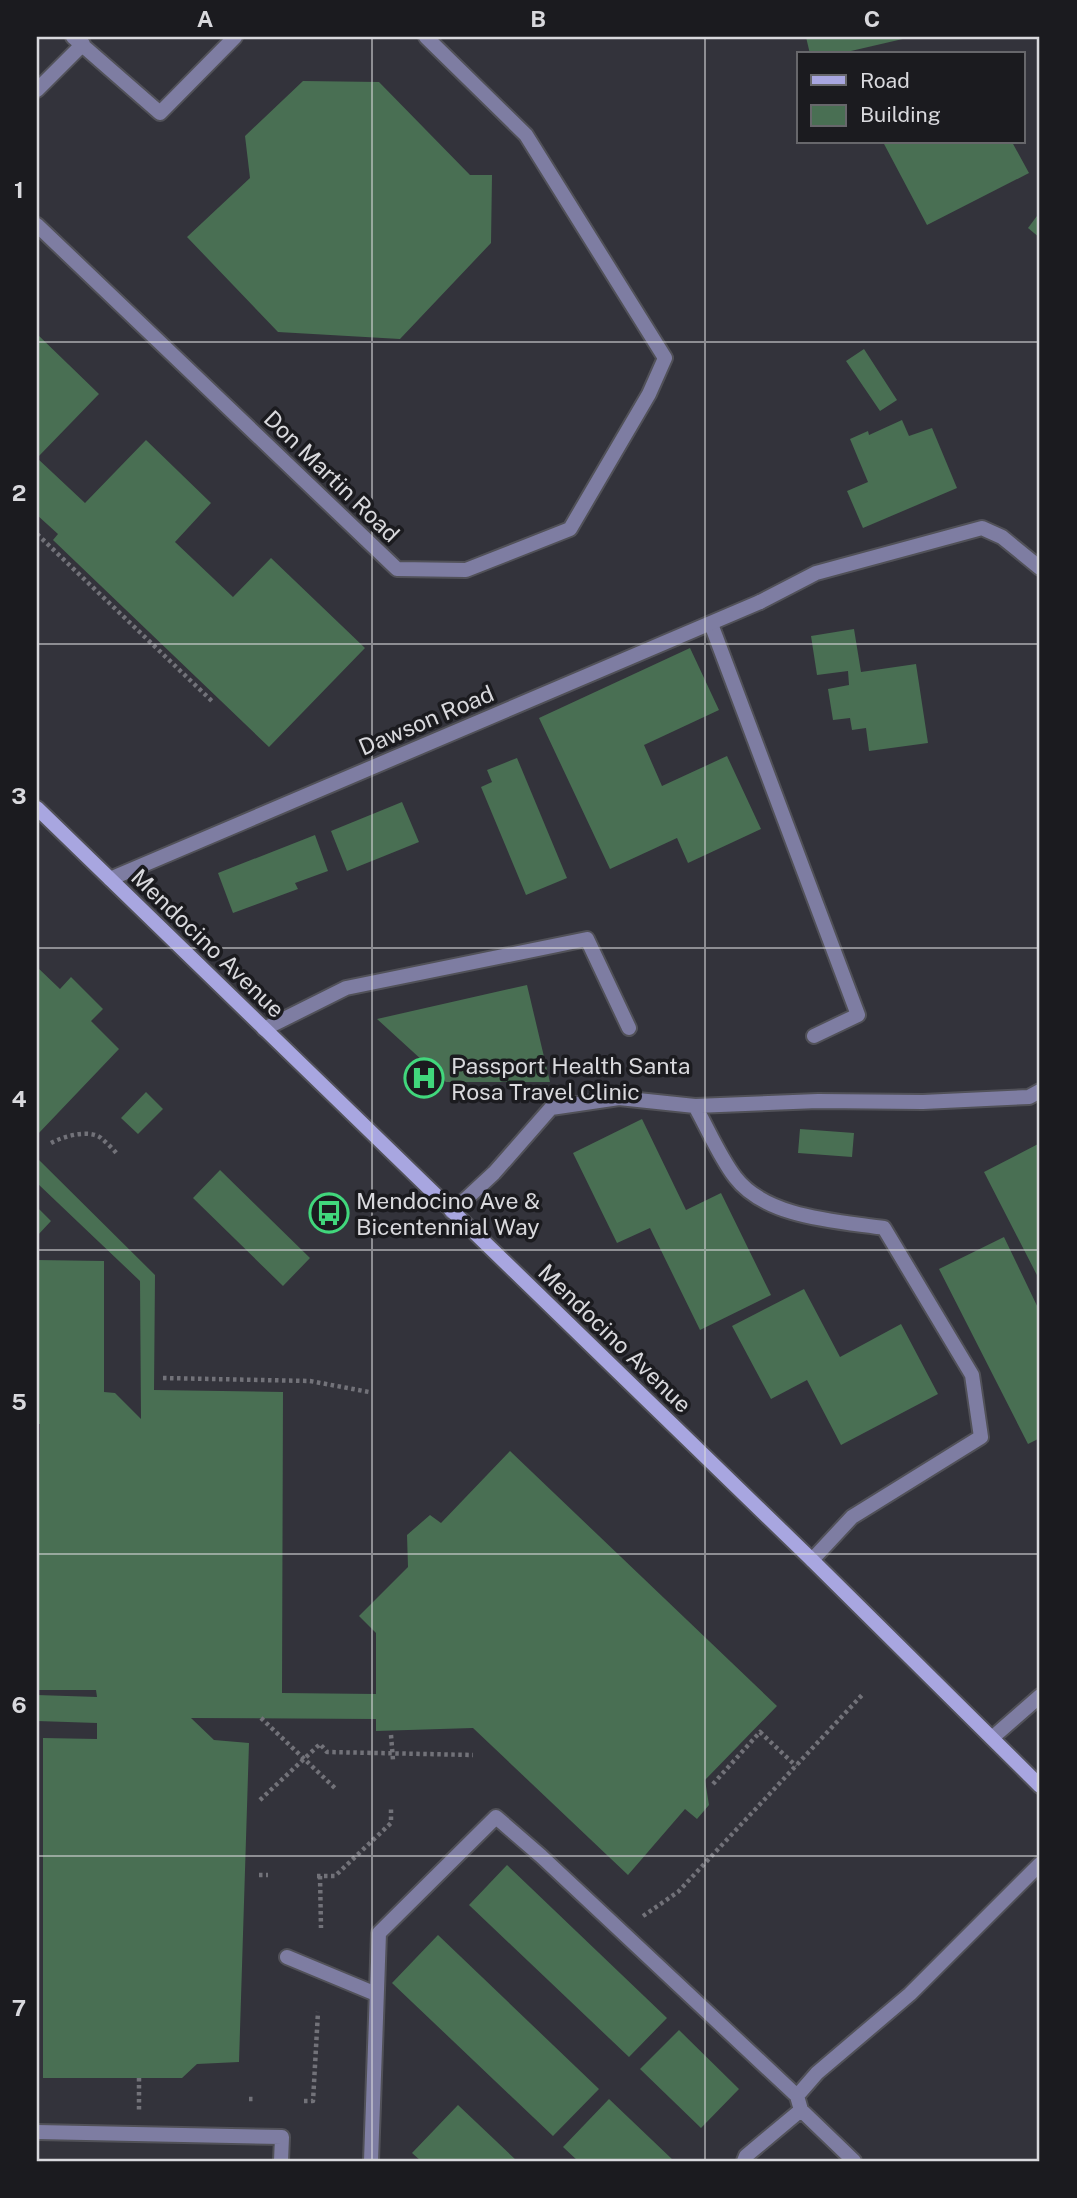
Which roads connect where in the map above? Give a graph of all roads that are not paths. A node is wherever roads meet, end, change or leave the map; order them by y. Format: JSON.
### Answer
{"nodes":[{"id":1,"x":235,"y":37,"type":"edge"},
{"id":2,"x":426,"y":37,"type":"edge"},
{"id":3,"x":78,"y":40,"type":"edge"},
{"id":4,"x":37,"y":90,"type":"edge"},
{"id":5,"x":37,"y":225,"type":"edge"},
{"id":6,"x":1040,"y":568,"type":"edge"},
{"id":7,"x":711,"y":624,"type":"junction"},
{"id":8,"x":37,"y":808,"type":"edge"},
{"id":9,"x":110,"y":879,"type":"junction"},
{"id":10,"x":629,"y":1028,"type":"dead end"},
{"id":11,"x":264,"y":1029,"type":"junction"},
{"id":12,"x":814,"y":1036,"type":"dead end"},
{"id":13,"x":1040,"y":1091,"type":"edge"},
{"id":14,"x":695,"y":1106,"type":"junction"},
{"id":15,"x":452,"y":1212,"type":"junction"},
{"id":16,"x":812,"y":1560,"type":"junction"},
{"id":17,"x":1040,"y":1696,"type":"edge"},
{"id":18,"x":992,"y":1738,"type":"junction"},
{"id":19,"x":1040,"y":1786,"type":"edge"},
{"id":20,"x":1040,"y":1864,"type":"edge"},
{"id":21,"x":287,"y":1957,"type":"dead end"},
{"id":22,"x":376,"y":1994,"type":"junction"},
{"id":23,"x":799,"y":2103,"type":"junction"},
{"id":24,"x":37,"y":2132,"type":"edge"},
{"id":25,"x":281,"y":2161,"type":"edge"},
{"id":26,"x":371,"y":2161,"type":"edge"},
{"id":27,"x":744,"y":2161,"type":"edge"},
{"id":28,"x":854,"y":2161,"type":"edge"}],
"edges":[{"from":1,"to":3,"type":"street"},
{"from":2,"to":5,"type":"street","name":"Don Martin Road"},
{"from":3,"to":4,"type":"street"},
{"from":6,"to":7,"type":"street","name":"Dawson Road"},
{"from":7,"to":9,"type":"street","name":"Dawson Road"},
{"from":7,"to":12,"type":"street"},
{"from":8,"to":9,"type":"main road","name":"Mendocino Avenue"},
{"from":9,"to":11,"type":"main road","name":"Mendocino Avenue"},
{"from":10,"to":11,"type":"street"},
{"from":11,"to":15,"type":"main road","name":"Mendocino Avenue"},
{"from":13,"to":14,"type":"street"},
{"from":14,"to":15,"type":"street"},
{"from":14,"to":16,"type":"street"},
{"from":15,"to":16,"type":"main road","name":"Mendocino Avenue"},
{"from":16,"to":18,"type":"main road","name":"Mendocino Avenue"},
{"from":17,"to":18,"type":"street"},
{"from":18,"to":19,"type":"main road","name":"Mendocino Avenue"},
{"from":20,"to":23,"type":"street"},
{"from":21,"to":22,"type":"street"},
{"from":22,"to":23,"type":"street"},
{"from":22,"to":26,"type":"street"},
{"from":23,"to":27,"type":"street"},
{"from":23,"to":28,"type":"street"},
{"from":24,"to":25,"type":"street"}]}
